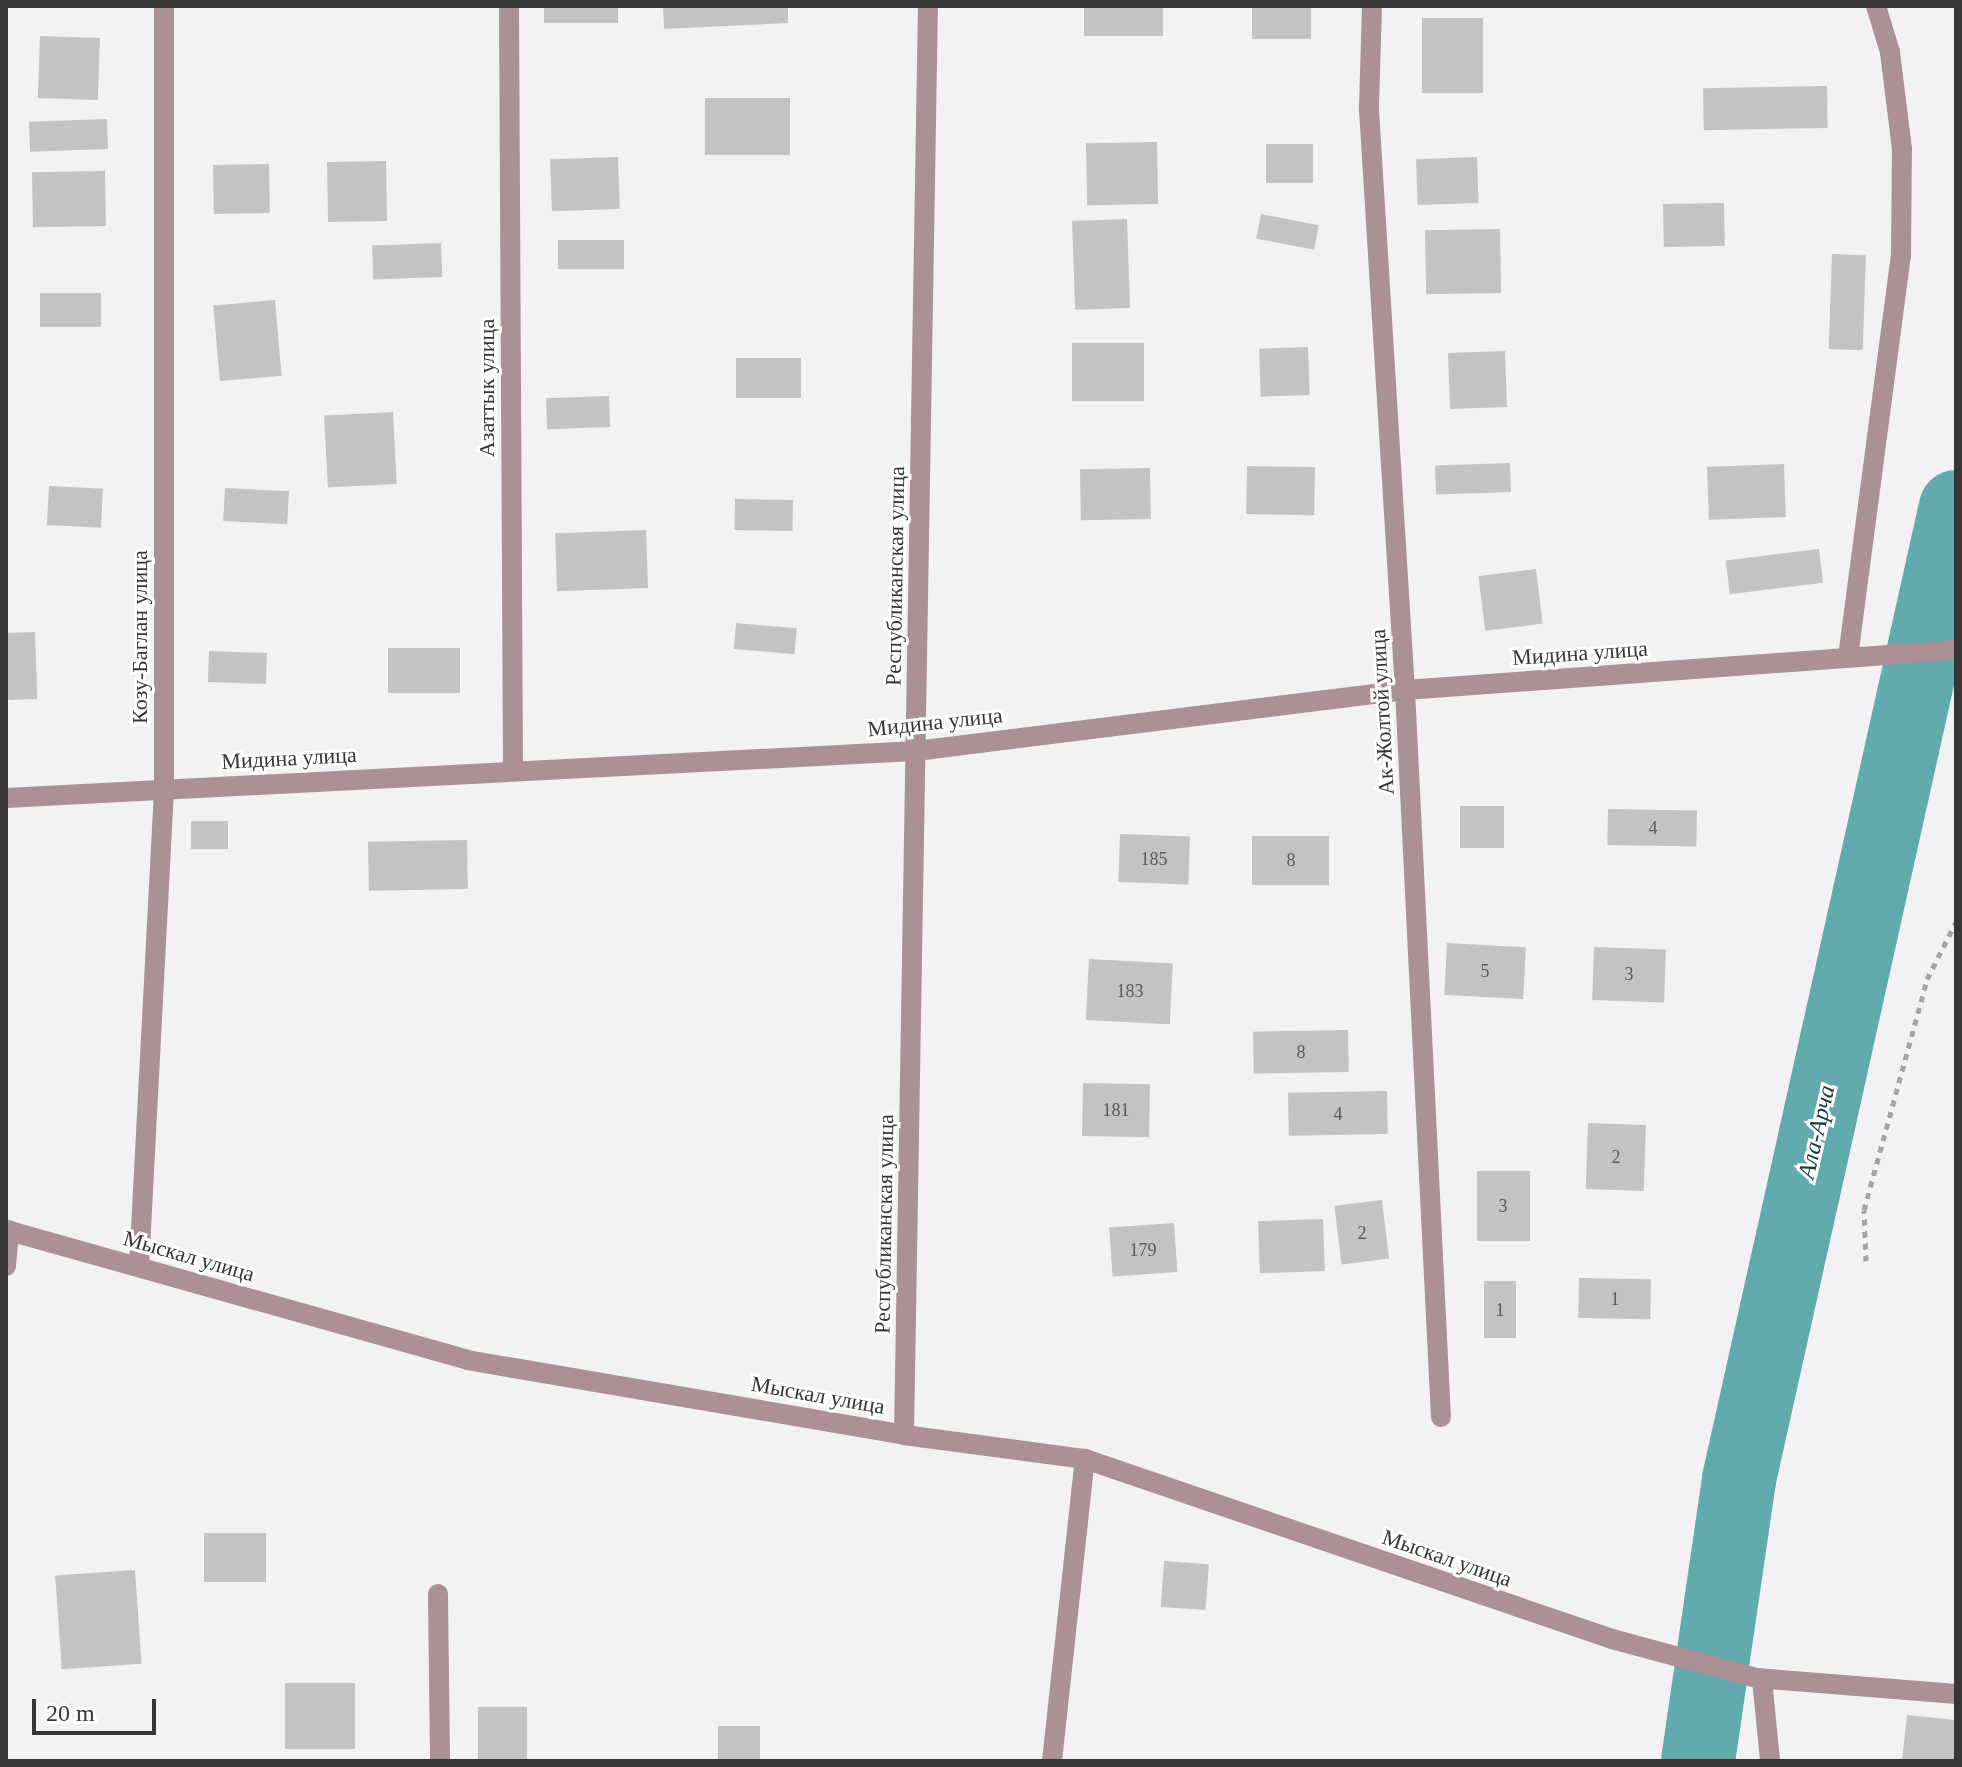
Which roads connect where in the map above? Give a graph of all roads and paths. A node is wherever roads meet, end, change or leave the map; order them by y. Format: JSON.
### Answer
{"nodes":[{"id":1,"x":164,"y":6,"type":"edge"},
{"id":2,"x":509,"y":6,"type":"edge"},
{"id":3,"x":928,"y":6,"type":"edge"},
{"id":4,"x":1372,"y":6,"type":"edge"},
{"id":5,"x":1876,"y":6,"type":"edge"},
{"id":6,"x":1956,"y":650,"type":"edge"},
{"id":7,"x":1857,"y":657,"type":"junction"},
{"id":8,"x":1405,"y":690,"type":"junction"},
{"id":9,"x":916,"y":751,"type":"junction"},
{"id":10,"x":513,"y":771,"type":"junction"},
{"id":11,"x":164,"y":789,"type":"junction"},
{"id":12,"x":6,"y":798,"type":"edge"},
{"id":13,"x":1956,"y":922,"type":"edge"},
{"id":14,"x":8,"y":1230,"type":"edge"},
{"id":15,"x":1866,"y":1261,"type":"dead end"},
{"id":16,"x":6,"y":1266,"type":"edge"},
{"id":17,"x":139,"y":1267,"type":"junction"},
{"id":18,"x":1441,"y":1417,"type":"dead end"},
{"id":19,"x":904,"y":1435,"type":"junction"},
{"id":20,"x":1085,"y":1459,"type":"junction"},
{"id":21,"x":438,"y":1594,"type":"dead end"},
{"id":22,"x":1762,"y":1679,"type":"junction"},
{"id":23,"x":1956,"y":1694,"type":"edge"},
{"id":24,"x":440,"y":1761,"type":"edge"},
{"id":25,"x":1052,"y":1761,"type":"edge"},
{"id":26,"x":1770,"y":1761,"type":"edge"}],
"edges":[{"from":1,"to":11,"type":"street","name":"Козу-Баглан улица"},
{"from":2,"to":10,"type":"street","name":"Азаттык улица"},
{"from":3,"to":9,"type":"street","name":"Республиканская улица"},
{"from":4,"to":8,"type":"street","name":"Ак-Жолтой улица"},
{"from":5,"to":7,"type":"street"},
{"from":6,"to":7,"type":"street","name":"Мидина улица"},
{"from":7,"to":8,"type":"street","name":"Мидина улица"},
{"from":8,"to":9,"type":"street","name":"Мидина улица"},
{"from":8,"to":18,"type":"street","name":"Ак-Жолтой улица"},
{"from":9,"to":10,"type":"street","name":"Мидина улица"},
{"from":9,"to":19,"type":"street","name":"Республиканская улица"},
{"from":10,"to":11,"type":"street","name":"Мидина улица"},
{"from":11,"to":12,"type":"street","name":"Мидина улица"},
{"from":11,"to":17,"type":"street","name":"Козу-Баглан улица"},
{"from":13,"to":15,"type":"path"},
{"from":14,"to":16,"type":"street"},
{"from":14,"to":17,"type":"street","name":"Мыскал улица"},
{"from":17,"to":19,"type":"street","name":"Мыскал улица"},
{"from":19,"to":20,"type":"street","name":"Мыскал улица"},
{"from":20,"to":22,"type":"street","name":"Мыскал улица"},
{"from":20,"to":25,"type":"street"},
{"from":21,"to":24,"type":"street"},
{"from":22,"to":23,"type":"street"},
{"from":22,"to":26,"type":"street"}]}
